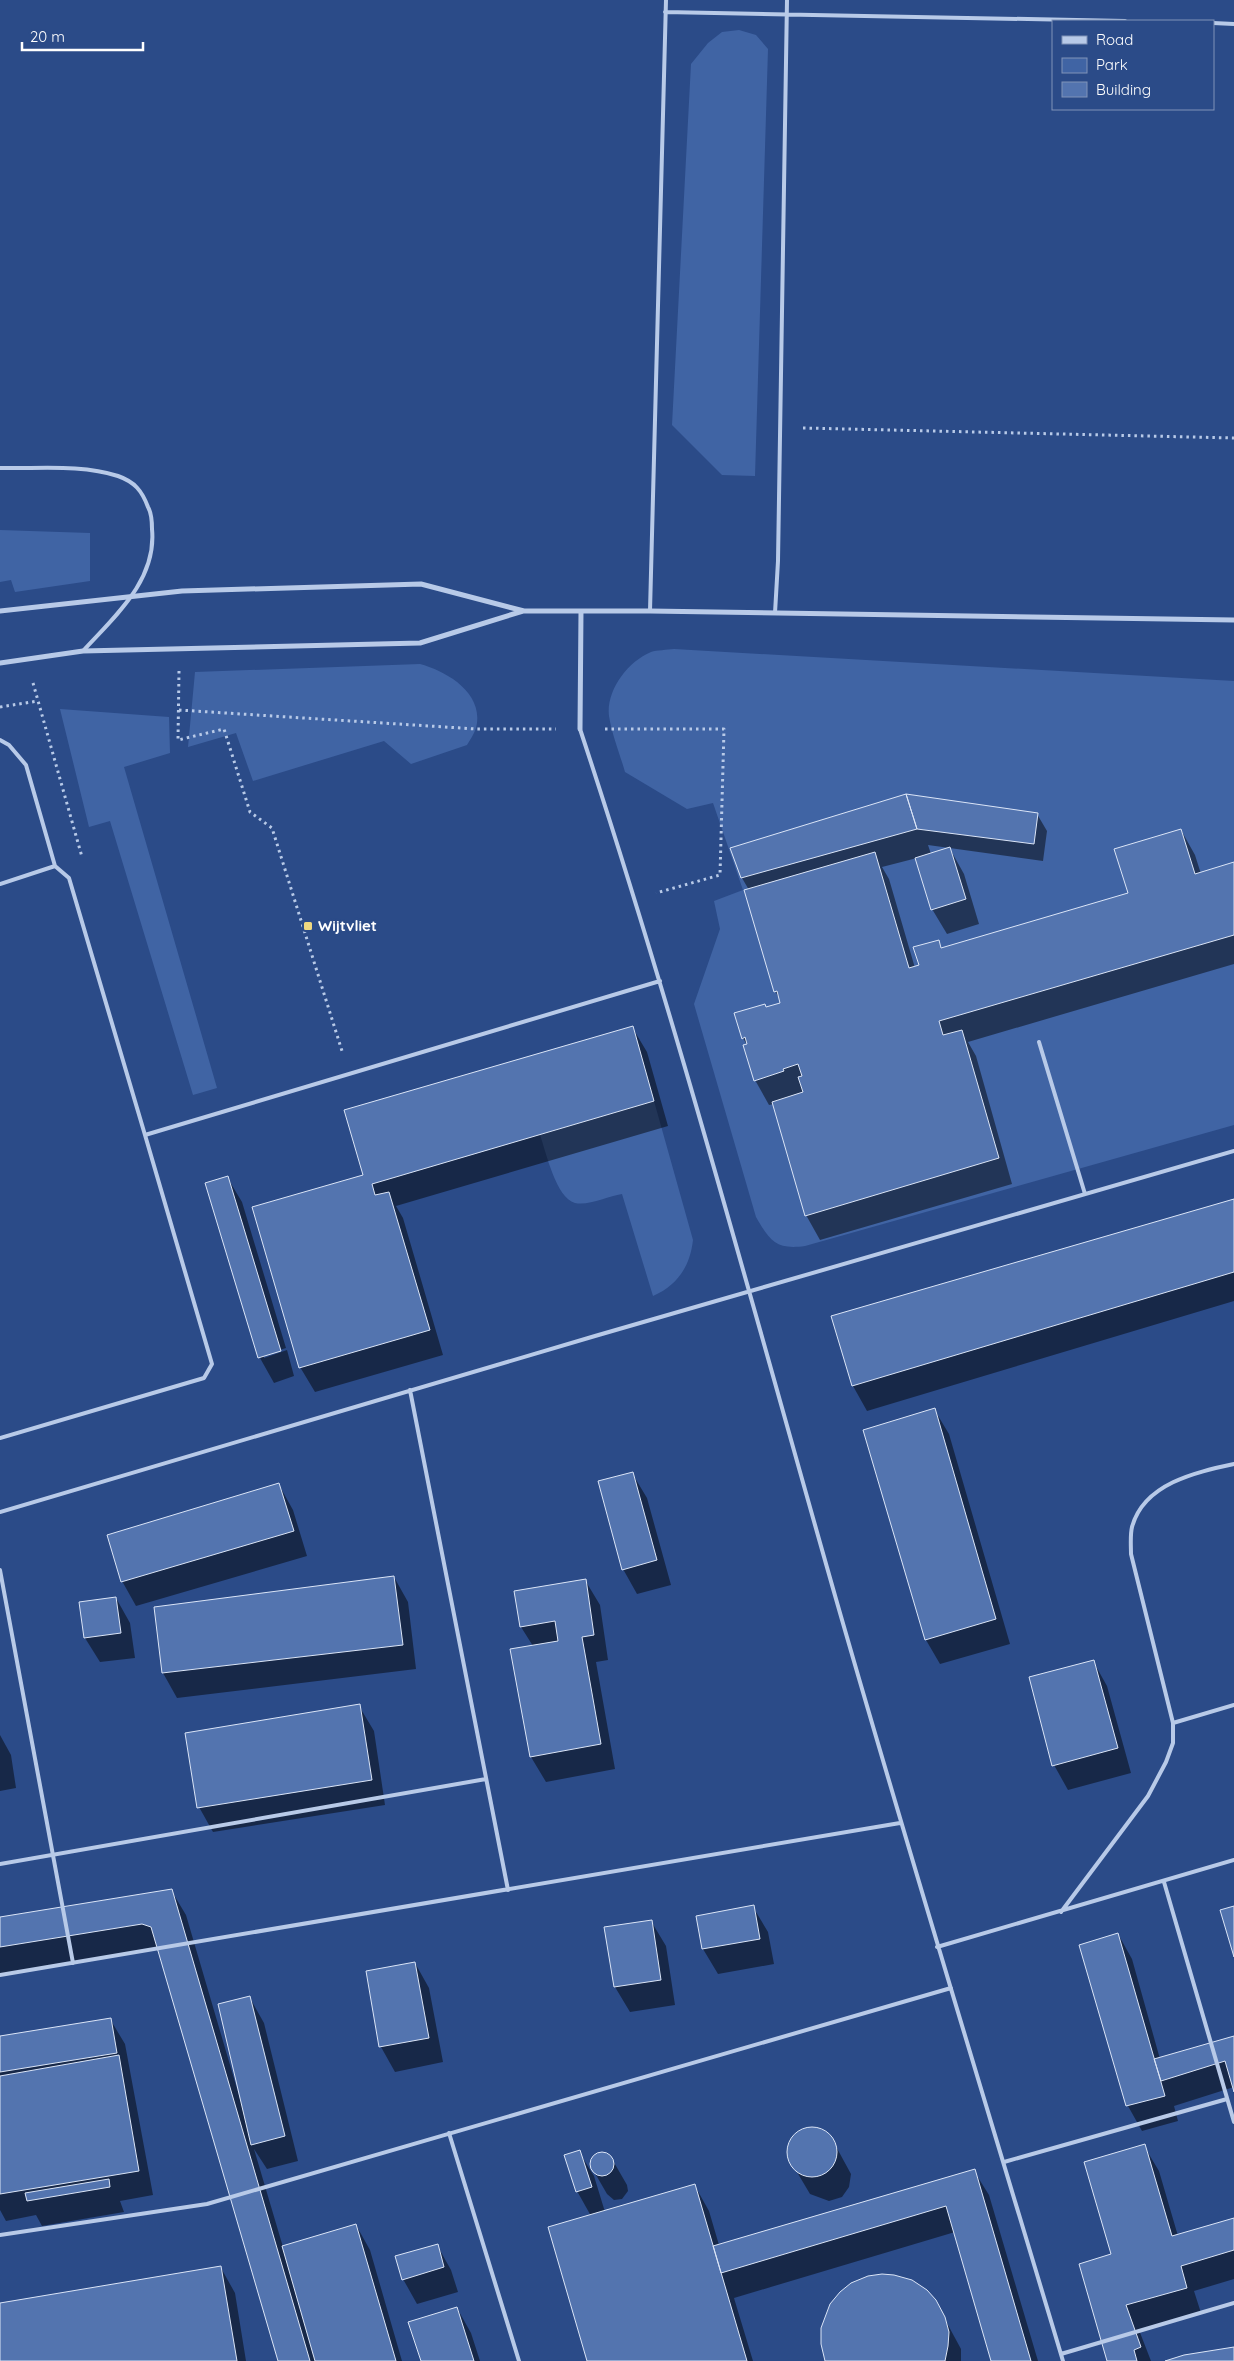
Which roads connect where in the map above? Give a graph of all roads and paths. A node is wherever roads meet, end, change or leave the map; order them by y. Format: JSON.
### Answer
{"nodes":[{"id":1,"x":666,"y":0,"type":"edge"},
{"id":2,"x":788,"y":0,"type":"edge"},
{"id":3,"x":665,"y":12,"type":"junction"},
{"id":4,"x":787,"y":13,"type":"junction"},
{"id":5,"x":1083,"y":20,"type":"edge"},
{"id":6,"x":1214,"y":23,"type":"edge"},
{"id":7,"x":1234,"y":24,"type":"edge"},
{"id":8,"x":780,"y":427,"type":"junction"},
{"id":9,"x":1234,"y":438,"type":"edge"},
{"id":10,"x":0,"y":468,"type":"edge"},
{"id":11,"x":132,"y":598,"type":"junction"},
{"id":12,"x":0,"y":611,"type":"edge"},
{"id":13,"x":524,"y":611,"type":"junction"},
{"id":14,"x":581,"y":611,"type":"junction"},
{"id":15,"x":650,"y":611,"type":"junction"},
{"id":16,"x":775,"y":612,"type":"junction"},
{"id":17,"x":1234,"y":620,"type":"edge"},
{"id":18,"x":83,"y":651,"type":"junction"},
{"id":19,"x":0,"y":663,"type":"edge"},
{"id":20,"x":0,"y":707,"type":"edge"},
{"id":21,"x":179,"y":710,"type":"dead end"},
{"id":22,"x":580,"y":729,"type":"junction"},
{"id":23,"x":0,"y":740,"type":"edge"},
{"id":24,"x":178,"y":740,"type":"dead end"},
{"id":25,"x":73,"y":827,"type":"dead end"},
{"id":26,"x":54,"y":866,"type":"junction"},
{"id":27,"x":0,"y":884,"type":"edge"},
{"id":28,"x":634,"y":899,"type":"junction"},
{"id":29,"x":660,"y":981,"type":"junction"},
{"id":30,"x":335,"y":1026,"type":"dead end"},
{"id":31,"x":1039,"y":1042,"type":"dead end"},
{"id":32,"x":146,"y":1135,"type":"junction"},
{"id":33,"x":1234,"y":1151,"type":"edge"},
{"id":34,"x":1085,"y":1194,"type":"junction"},
{"id":35,"x":748,"y":1291,"type":"junction"},
{"id":36,"x":410,"y":1390,"type":"junction"},
{"id":37,"x":0,"y":1438,"type":"edge"},
{"id":38,"x":1234,"y":1464,"type":"edge"},
{"id":39,"x":0,"y":1512,"type":"edge"},
{"id":40,"x":0,"y":1570,"type":"edge"},
{"id":41,"x":1234,"y":1705,"type":"edge"},
{"id":42,"x":1173,"y":1723,"type":"junction"},
{"id":43,"x":486,"y":1779,"type":"junction"},
{"id":44,"x":900,"y":1823,"type":"junction"},
{"id":45,"x":53,"y":1854,"type":"junction"},
{"id":46,"x":1234,"y":1860,"type":"edge"},
{"id":47,"x":0,"y":1864,"type":"edge"},
{"id":48,"x":1164,"y":1882,"type":"junction"},
{"id":49,"x":508,"y":1890,"type":"junction"},
{"id":50,"x":1061,"y":1912,"type":"junction"},
{"id":51,"x":937,"y":1947,"type":"junction"},
{"id":52,"x":73,"y":1963,"type":"junction"},
{"id":53,"x":0,"y":1975,"type":"edge"},
{"id":54,"x":951,"y":1988,"type":"junction"},
{"id":55,"x":1227,"y":2099,"type":"junction"},
{"id":56,"x":1234,"y":2122,"type":"edge"},
{"id":57,"x":450,"y":2133,"type":"junction"},
{"id":58,"x":1004,"y":2162,"type":"junction"},
{"id":59,"x":0,"y":2235,"type":"edge"},
{"id":60,"x":1234,"y":2303,"type":"edge"},
{"id":61,"x":1061,"y":2354,"type":"junction"},
{"id":62,"x":519,"y":2361,"type":"edge"},
{"id":63,"x":1063,"y":2361,"type":"edge"}],
"edges":[{"from":1,"to":3,"type":"lane"},
{"from":2,"to":4,"type":"lane"},
{"from":3,"to":4,"type":"lane"},
{"from":3,"to":15,"type":"lane"},
{"from":4,"to":5,"type":"lane"},
{"from":4,"to":8,"type":"lane"},
{"from":6,"to":7,"type":"lane"},
{"from":8,"to":9,"type":"path"},
{"from":8,"to":16,"type":"lane"},
{"from":10,"to":11,"type":"lane"},
{"from":11,"to":12,"type":"street"},
{"from":11,"to":13,"type":"street"},
{"from":11,"to":18,"type":"lane"},
{"from":13,"to":14,"type":"street"},
{"from":13,"to":18,"type":"street"},
{"from":14,"to":15,"type":"street"},
{"from":14,"to":22,"type":"street"},
{"from":15,"to":16,"type":"street"},
{"from":16,"to":17,"type":"street"},
{"from":18,"to":19,"type":"street"},
{"from":20,"to":25,"type":"path"},
{"from":21,"to":22,"type":"path"},
{"from":22,"to":28,"type":"lane"},
{"from":22,"to":28,"type":"path"},
{"from":23,"to":26,"type":"lane"},
{"from":24,"to":30,"type":"path"},
{"from":26,"to":27,"type":"lane"},
{"from":26,"to":32,"type":"lane"},
{"from":28,"to":29,"type":"lane"},
{"from":29,"to":32,"type":"lane"},
{"from":29,"to":35,"type":"lane"},
{"from":31,"to":34,"type":"lane"},
{"from":32,"to":37,"type":"lane"},
{"from":33,"to":34,"type":"lane"},
{"from":34,"to":35,"type":"lane"},
{"from":35,"to":36,"type":"lane"},
{"from":35,"to":44,"type":"lane"},
{"from":36,"to":39,"type":"lane"},
{"from":36,"to":43,"type":"lane"},
{"from":38,"to":42,"type":"lane"},
{"from":40,"to":45,"type":"lane"},
{"from":41,"to":42,"type":"lane"},
{"from":42,"to":50,"type":"lane"},
{"from":43,"to":45,"type":"lane"},
{"from":43,"to":49,"type":"lane"},
{"from":44,"to":49,"type":"lane"},
{"from":44,"to":51,"type":"lane"},
{"from":45,"to":47,"type":"lane"},
{"from":45,"to":52,"type":"lane"},
{"from":46,"to":48,"type":"lane"},
{"from":48,"to":50,"type":"lane"},
{"from":48,"to":55,"type":"lane"},
{"from":49,"to":52,"type":"lane"},
{"from":50,"to":51,"type":"lane"},
{"from":51,"to":54,"type":"lane"},
{"from":52,"to":53,"type":"lane"},
{"from":54,"to":57,"type":"lane"},
{"from":54,"to":58,"type":"lane"},
{"from":55,"to":56,"type":"lane"},
{"from":55,"to":58,"type":"lane"},
{"from":57,"to":59,"type":"lane"},
{"from":57,"to":62,"type":"lane"},
{"from":58,"to":61,"type":"lane"},
{"from":60,"to":61,"type":"lane"},
{"from":61,"to":63,"type":"lane"}]}
